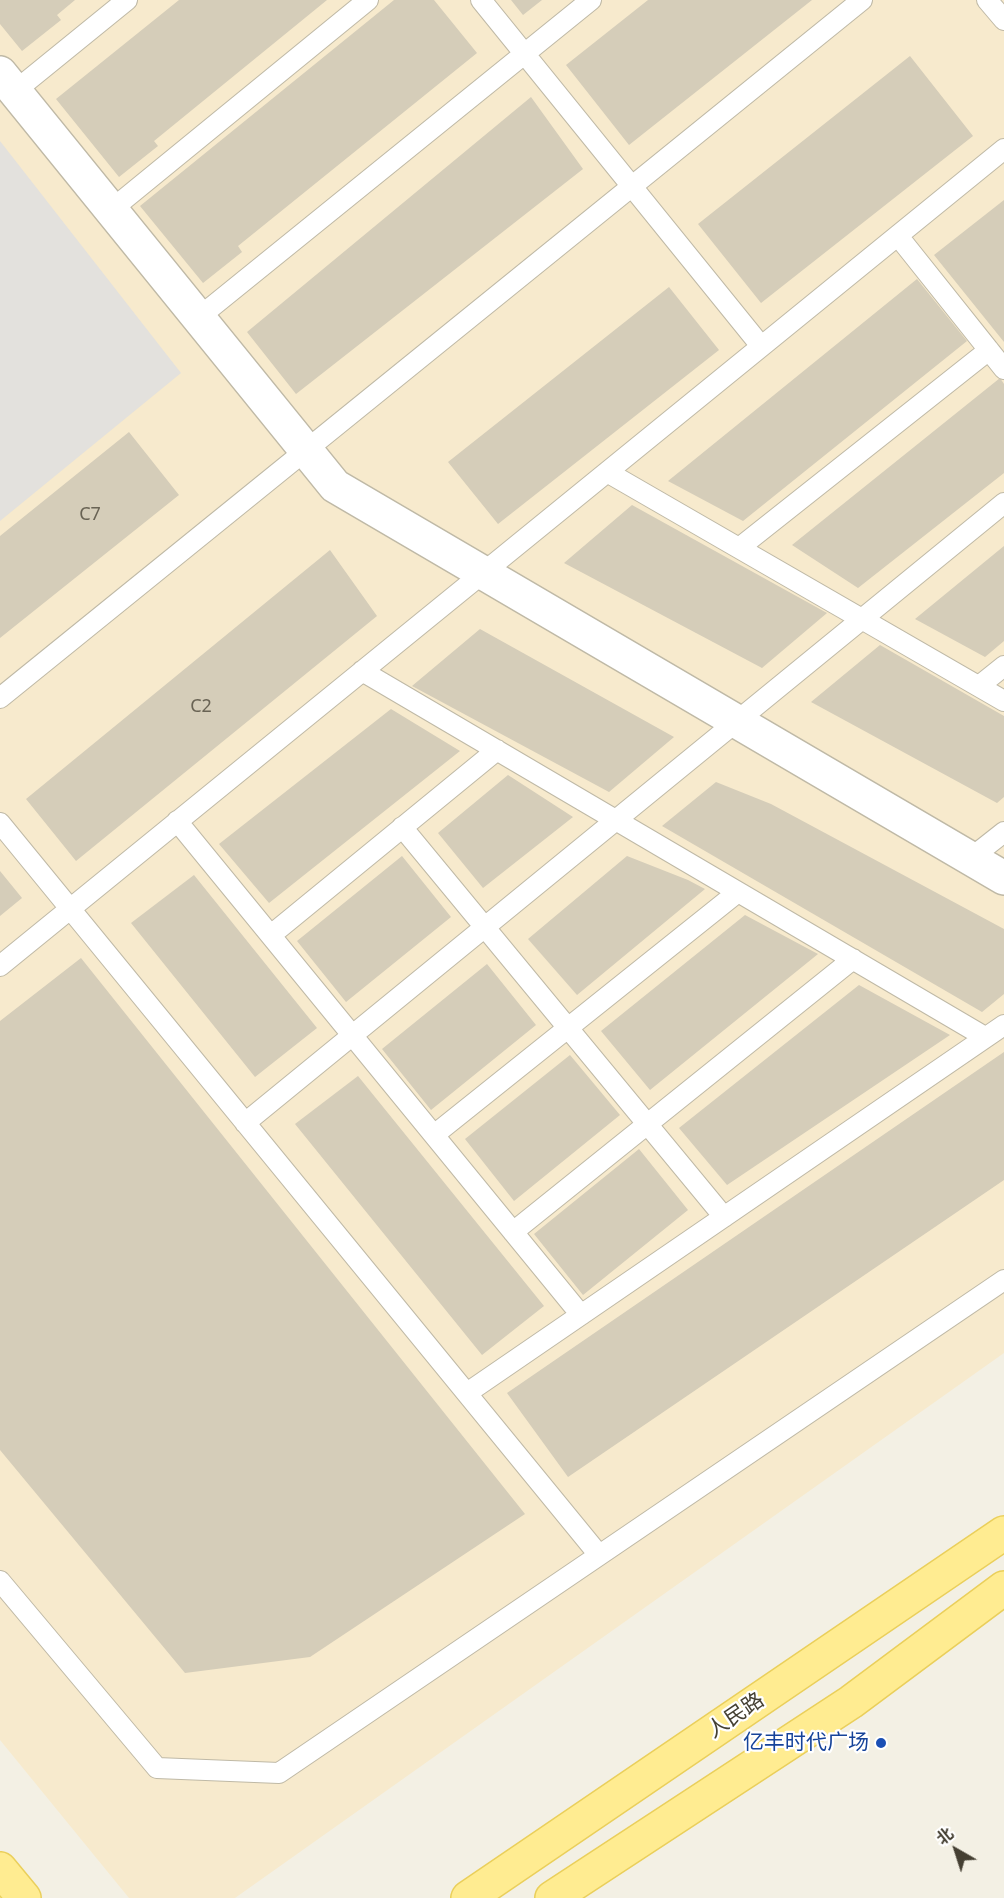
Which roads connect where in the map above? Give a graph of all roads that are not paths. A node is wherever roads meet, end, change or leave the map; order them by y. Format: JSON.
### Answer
{"nodes":[{"id":1,"x":127,"y":0,"type":"edge"},
{"id":2,"x":368,"y":0,"type":"edge"},
{"id":3,"x":481,"y":0,"type":"edge"},
{"id":4,"x":591,"y":0,"type":"edge"},
{"id":5,"x":862,"y":0,"type":"edge"},
{"id":6,"x":987,"y":0,"type":"edge"},
{"id":7,"x":1004,"y":20,"type":"edge"},
{"id":8,"x":524,"y":54,"type":"junction"},
{"id":9,"x":8,"y":82,"type":"edge"},
{"id":10,"x":1004,"y":149,"type":"edge"},
{"id":11,"x":632,"y":186,"type":"junction"},
{"id":12,"x":111,"y":210,"type":"junction"},
{"id":13,"x":898,"y":236,"type":"junction"},
{"id":14,"x":198,"y":318,"type":"junction"},
{"id":15,"x":761,"y":346,"type":"junction"},
{"id":16,"x":989,"y":350,"type":"junction"},
{"id":17,"x":1004,"y":369,"type":"edge"},
{"id":18,"x":306,"y":450,"type":"junction"},
{"id":19,"x":607,"y":472,"type":"junction"},
{"id":20,"x":1004,"y":503,"type":"edge"},
{"id":21,"x":739,"y":548,"type":"junction"},
{"id":22,"x":483,"y":573,"type":"junction"},
{"id":23,"x":862,"y":619,"type":"junction"},
{"id":24,"x":1004,"y":666,"type":"edge"},
{"id":25,"x":362,"y":671,"type":"junction"},
{"id":26,"x":979,"y":686,"type":"junction"},
{"id":27,"x":0,"y":698,"type":"edge"},
{"id":28,"x":1004,"y":701,"type":"edge"},
{"id":29,"x":737,"y":721,"type":"junction"},
{"id":30,"x":497,"y":750,"type":"junction"},
{"id":31,"x":616,"y":820,"type":"junction"},
{"id":32,"x":177,"y":821,"type":"junction"},
{"id":33,"x":0,"y":823,"type":"edge"},
{"id":34,"x":402,"y":827,"type":"junction"},
{"id":35,"x":1004,"y":832,"type":"edge"},
{"id":36,"x":971,"y":858,"type":"junction"},
{"id":37,"x":1004,"y":878,"type":"edge"},
{"id":38,"x":738,"y":892,"type":"junction"},
{"id":39,"x":70,"y":909,"type":"junction"},
{"id":40,"x":485,"y":927,"type":"junction"},
{"id":41,"x":271,"y":935,"type":"junction"},
{"id":42,"x":853,"y":959,"type":"junction"},
{"id":43,"x":0,"y":966,"type":"edge"},
{"id":44,"x":1004,"y":1024,"type":"edge"},
{"id":45,"x":568,"y":1028,"type":"junction"},
{"id":46,"x":352,"y":1035,"type":"junction"},
{"id":47,"x":985,"y":1037,"type":"junction"},
{"id":48,"x":245,"y":1123,"type":"junction"},
{"id":49,"x":647,"y":1124,"type":"junction"},
{"id":50,"x":434,"y":1135,"type":"junction"},
{"id":51,"x":724,"y":1217,"type":"junction"},
{"id":52,"x":513,"y":1232,"type":"junction"},
{"id":53,"x":1004,"y":1280,"type":"edge"},
{"id":54,"x":581,"y":1315,"type":"junction"},
{"id":55,"x":467,"y":1393,"type":"junction"},
{"id":56,"x":1004,"y":1533,"type":"edge"},
{"id":57,"x":599,"y":1555,"type":"junction"},
{"id":58,"x":0,"y":1581,"type":"edge"},
{"id":59,"x":1004,"y":1588,"type":"edge"},
{"id":60,"x":0,"y":1869,"type":"edge"},
{"id":61,"x":24,"y":1898,"type":"edge"},
{"id":62,"x":468,"y":1898,"type":"edge"},
{"id":63,"x":552,"y":1898,"type":"edge"}],
"edges":[{"from":1,"to":9,"type":"lane"},
{"from":2,"to":12,"type":"lane"},
{"from":3,"to":8,"type":"lane"},
{"from":4,"to":8,"type":"lane"},
{"from":5,"to":11,"type":"lane"},
{"from":6,"to":7,"type":"lane"},
{"from":8,"to":11,"type":"lane"},
{"from":8,"to":14,"type":"lane"},
{"from":9,"to":12,"type":"street"},
{"from":10,"to":13,"type":"lane"},
{"from":11,"to":15,"type":"lane"},
{"from":11,"to":18,"type":"lane"},
{"from":12,"to":14,"type":"street"},
{"from":13,"to":15,"type":"lane"},
{"from":13,"to":16,"type":"lane"},
{"from":14,"to":18,"type":"street"},
{"from":15,"to":19,"type":"lane"},
{"from":16,"to":17,"type":"lane"},
{"from":16,"to":21,"type":"lane"},
{"from":18,"to":22,"type":"street"},
{"from":18,"to":27,"type":"lane"},
{"from":19,"to":21,"type":"lane"},
{"from":19,"to":22,"type":"lane"},
{"from":20,"to":23,"type":"lane"},
{"from":21,"to":23,"type":"lane"},
{"from":22,"to":25,"type":"lane"},
{"from":22,"to":29,"type":"street"},
{"from":23,"to":26,"type":"lane"},
{"from":23,"to":29,"type":"lane"},
{"from":24,"to":26,"type":"lane"},
{"from":25,"to":30,"type":"lane"},
{"from":25,"to":32,"type":"lane"},
{"from":26,"to":28,"type":"lane"},
{"from":29,"to":31,"type":"lane"},
{"from":29,"to":36,"type":"street"},
{"from":30,"to":31,"type":"lane"},
{"from":30,"to":34,"type":"lane"},
{"from":31,"to":38,"type":"lane"},
{"from":31,"to":40,"type":"lane"},
{"from":32,"to":39,"type":"lane"},
{"from":32,"to":41,"type":"lane"},
{"from":33,"to":39,"type":"lane"},
{"from":34,"to":40,"type":"lane"},
{"from":34,"to":41,"type":"lane"},
{"from":35,"to":36,"type":"lane"},
{"from":36,"to":37,"type":"street"},
{"from":38,"to":42,"type":"lane"},
{"from":38,"to":45,"type":"lane"},
{"from":39,"to":43,"type":"lane"},
{"from":39,"to":48,"type":"lane"},
{"from":40,"to":45,"type":"lane"},
{"from":40,"to":46,"type":"lane"},
{"from":41,"to":46,"type":"lane"},
{"from":42,"to":47,"type":"lane"},
{"from":42,"to":49,"type":"lane"},
{"from":44,"to":47,"type":"lane"},
{"from":45,"to":49,"type":"lane"},
{"from":45,"to":50,"type":"lane"},
{"from":46,"to":48,"type":"lane"},
{"from":46,"to":50,"type":"lane"},
{"from":47,"to":51,"type":"lane"},
{"from":48,"to":55,"type":"lane"},
{"from":49,"to":51,"type":"lane"},
{"from":49,"to":52,"type":"lane"},
{"from":50,"to":52,"type":"lane"},
{"from":51,"to":54,"type":"lane"},
{"from":52,"to":54,"type":"lane"},
{"from":53,"to":57,"type":"lane"},
{"from":54,"to":55,"type":"lane"},
{"from":55,"to":57,"type":"lane"},
{"from":56,"to":62,"type":"main road","name":"人民路"},
{"from":57,"to":58,"type":"lane"},
{"from":59,"to":63,"type":"main road"},
{"from":60,"to":61,"type":"main road"}]}
